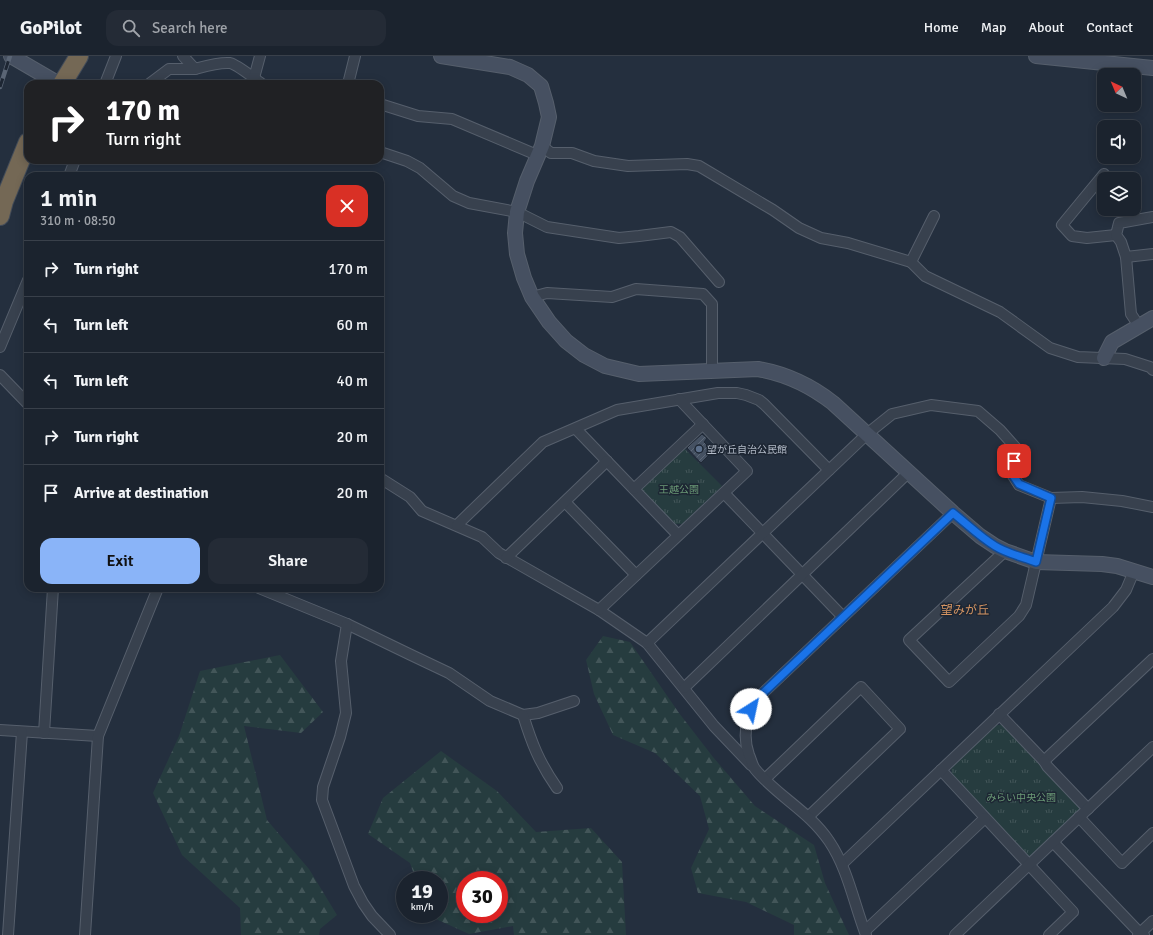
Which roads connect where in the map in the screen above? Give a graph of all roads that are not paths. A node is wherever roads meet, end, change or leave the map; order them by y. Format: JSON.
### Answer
{"nodes":[{"id":1,"x":11,"y":56,"type":"edge"},
{"id":2,"x":79,"y":56,"type":"edge"},
{"id":3,"x":116,"y":56,"type":"edge"},
{"id":4,"x":183,"y":56,"type":"edge"},
{"id":5,"x":260,"y":56,"type":"edge"},
{"id":6,"x":355,"y":56,"type":"edge"},
{"id":7,"x":441,"y":56,"type":"edge"},
{"id":8,"x":1036,"y":56,"type":"edge"},
{"id":9,"x":1153,"y":68,"type":"edge"},
{"id":10,"x":195,"y":69,"type":"junction"},
{"id":11,"x":52,"y":80,"type":"edge"},
{"id":12,"x":64,"y":80,"type":"edge"},
{"id":13,"x":107,"y":80,"type":"edge"},
{"id":14,"x":154,"y":80,"type":"edge"},
{"id":15,"x":256,"y":80,"type":"edge"},
{"id":16,"x":258,"y":80,"type":"edge"},
{"id":17,"x":349,"y":80,"type":"edge"},
{"id":18,"x":384,"y":105,"type":"edge"},
{"id":19,"x":539,"y":150,"type":"junction"},
{"id":20,"x":24,"y":152,"type":"edge"},
{"id":21,"x":384,"y":153,"type":"edge"},
{"id":22,"x":1097,"y":182,"type":"edge"},
{"id":23,"x":517,"y":212,"type":"junction"},
{"id":24,"x":0,"y":216,"type":"edge"},
{"id":25,"x":934,"y":216,"type":"dead end"},
{"id":26,"x":1153,"y":217,"type":"edge"},
{"id":27,"x":1116,"y":235,"type":"junction"},
{"id":28,"x":1153,"y":254,"type":"edge"},
{"id":29,"x":1126,"y":257,"type":"junction"},
{"id":30,"x":911,"y":262,"type":"junction"},
{"id":31,"x":720,"y":282,"type":"dead end"},
{"id":32,"x":24,"y":288,"type":"edge"},
{"id":33,"x":532,"y":297,"type":"junction"},
{"id":34,"x":1153,"y":318,"type":"edge"},
{"id":35,"x":1139,"y":326,"type":"junction"},
{"id":36,"x":4,"y":328,"type":"edge"},
{"id":37,"x":0,"y":347,"type":"edge"},
{"id":38,"x":1104,"y":358,"type":"junction"},
{"id":39,"x":1153,"y":370,"type":"edge"},
{"id":40,"x":712,"y":371,"type":"junction"},
{"id":41,"x":0,"y":376,"type":"edge"},
{"id":42,"x":679,"y":399,"type":"junction"},
{"id":43,"x":24,"y":400,"type":"edge"},
{"id":44,"x":703,"y":424,"type":"junction"},
{"id":45,"x":576,"y":429,"type":"junction"},
{"id":46,"x":867,"y":434,"type":"junction"},
{"id":47,"x":608,"y":461,"type":"junction"},
{"id":48,"x":829,"y":470,"type":"junction"},
{"id":49,"x":909,"y":472,"type":"junction"},
{"id":50,"x":384,"y":481,"type":"edge"},
{"id":51,"x":634,"y":489,"type":"junction"},
{"id":52,"x":724,"y":493,"type":"junction"},
{"id":53,"x":1051,"y":498,"type":"junction"},
{"id":54,"x":565,"y":502,"type":"junction"},
{"id":55,"x":1153,"y":507,"type":"edge"},
{"id":56,"x":953,"y":513,"type":"junction"},
{"id":57,"x":457,"y":525,"type":"junction"},
{"id":58,"x":762,"y":533,"type":"junction"},
{"id":59,"x":678,"y":535,"type":"junction"},
{"id":60,"x":1005,"y":551,"type":"junction"},
{"id":61,"x":506,"y":558,"type":"junction"},
{"id":62,"x":1036,"y":562,"type":"junction"},
{"id":63,"x":1134,"y":571,"type":"junction"},
{"id":64,"x":802,"y":574,"type":"junction"},
{"id":65,"x":636,"y":575,"type":"junction"},
{"id":66,"x":1153,"y":577,"type":"edge"},
{"id":67,"x":53,"y":592,"type":"edge"},
{"id":68,"x":156,"y":592,"type":"edge"},
{"id":69,"x":269,"y":592,"type":"edge"},
{"id":70,"x":599,"y":610,"type":"junction"},
{"id":71,"x":843,"y":617,"type":"junction"},
{"id":72,"x":347,"y":624,"type":"junction"},
{"id":73,"x":647,"y":642,"type":"junction"},
{"id":74,"x":1153,"y":659,"type":"edge"},
{"id":75,"x":684,"y":688,"type":"junction"},
{"id":76,"x":574,"y":701,"type":"dead end"},
{"id":77,"x":523,"y":714,"type":"junction"},
{"id":78,"x":999,"y":714,"type":"junction"},
{"id":79,"x":0,"y":730,"type":"edge"},
{"id":80,"x":22,"y":732,"type":"junction"},
{"id":81,"x":44,"y":733,"type":"junction"},
{"id":82,"x":98,"y":736,"type":"junction"},
{"id":83,"x":1153,"y":747,"type":"edge"},
{"id":84,"x":1044,"y":761,"type":"junction"},
{"id":85,"x":754,"y":767,"type":"junction"},
{"id":86,"x":941,"y":770,"type":"junction"},
{"id":87,"x":765,"y":779,"type":"junction"},
{"id":88,"x":558,"y":788,"type":"dead end"},
{"id":89,"x":1088,"y":809,"type":"junction"},
{"id":90,"x":809,"y":816,"type":"junction"},
{"id":91,"x":1079,"y":817,"type":"junction"},
{"id":92,"x":985,"y":818,"type":"junction"},
{"id":93,"x":1153,"y":833,"type":"edge"},
{"id":94,"x":1053,"y":842,"type":"junction"},
{"id":95,"x":842,"y":864,"type":"junction"},
{"id":96,"x":1029,"y":864,"type":"junction"},
{"id":97,"x":1153,"y":921,"type":"edge"},
{"id":98,"x":865,"y":933,"type":"edge"},
{"id":99,"x":1141,"y":934,"type":"edge"},
{"id":100,"x":8,"y":935,"type":"edge"},
{"id":101,"x":85,"y":935,"type":"edge"},
{"id":102,"x":390,"y":935,"type":"edge"},
{"id":103,"x":955,"y":935,"type":"edge"},
{"id":104,"x":1048,"y":935,"type":"edge"}],
"edges":[{"from":1,"to":11,"type":"street"},
{"from":2,"to":12,"type":"highway"},
{"from":3,"to":13,"type":"street"},
{"from":4,"to":10,"type":"street"},
{"from":5,"to":16,"type":"street"},
{"from":6,"to":17,"type":"street"},
{"from":7,"to":19,"type":"street"},
{"from":8,"to":9,"type":"street"},
{"from":10,"to":14,"type":"street"},
{"from":10,"to":15,"type":"street"},
{"from":18,"to":19,"type":"street"},
{"from":19,"to":23,"type":"street"},
{"from":19,"to":30,"type":"street"},
{"from":20,"to":24,"type":"highway"},
{"from":21,"to":23,"type":"street"},
{"from":22,"to":27,"type":"street"},
{"from":23,"to":31,"type":"street"},
{"from":23,"to":33,"type":"street"},
{"from":25,"to":30,"type":"street"},
{"from":26,"to":27,"type":"street"},
{"from":27,"to":29,"type":"street"},
{"from":28,"to":29,"type":"street"},
{"from":29,"to":35,"type":"street"},
{"from":30,"to":38,"type":"street"},
{"from":32,"to":36,"type":"street"},
{"from":33,"to":40,"type":"street"},
{"from":33,"to":40,"type":"street"},
{"from":34,"to":35,"type":"street"},
{"from":35,"to":38,"type":"street"},
{"from":36,"to":37,"type":"street"},
{"from":38,"to":39,"type":"street"},
{"from":40,"to":46,"type":"street"},
{"from":41,"to":43,"type":"street"},
{"from":42,"to":44,"type":"street"},
{"from":42,"to":45,"type":"street"},
{"from":42,"to":48,"type":"street"},
{"from":44,"to":51,"type":"street"},
{"from":44,"to":52,"type":"street"},
{"from":45,"to":47,"type":"street"},
{"from":45,"to":57,"type":"street"},
{"from":46,"to":48,"type":"street"},
{"from":46,"to":49,"type":"street"},
{"from":46,"to":53,"type":"street"},
{"from":47,"to":51,"type":"street"},
{"from":47,"to":54,"type":"street"},
{"from":48,"to":58,"type":"street"},
{"from":49,"to":56,"type":"street"},
{"from":49,"to":64,"type":"street"},
{"from":50,"to":57,"type":"street"},
{"from":51,"to":59,"type":"street"},
{"from":52,"to":58,"type":"street"},
{"from":52,"to":59,"type":"street"},
{"from":53,"to":55,"type":"street"},
{"from":53,"to":62,"type":"street"},
{"from":54,"to":61,"type":"street"},
{"from":54,"to":65,"type":"street"},
{"from":56,"to":60,"type":"street"},
{"from":56,"to":71,"type":"street"},
{"from":57,"to":61,"type":"street"},
{"from":58,"to":64,"type":"street"},
{"from":58,"to":73,"type":"street"},
{"from":59,"to":65,"type":"street"},
{"from":60,"to":62,"type":"street"},
{"from":60,"to":62,"type":"street"},
{"from":61,"to":70,"type":"street"},
{"from":62,"to":63,"type":"street"},
{"from":63,"to":66,"type":"street"},
{"from":63,"to":78,"type":"street"},
{"from":64,"to":71,"type":"street"},
{"from":64,"to":75,"type":"street"},
{"from":65,"to":70,"type":"street"},
{"from":67,"to":81,"type":"street"},
{"from":68,"to":82,"type":"street"},
{"from":69,"to":72,"type":"street"},
{"from":70,"to":73,"type":"street"},
{"from":71,"to":85,"type":"street"},
{"from":72,"to":77,"type":"street"},
{"from":72,"to":102,"type":"street"},
{"from":73,"to":75,"type":"street"},
{"from":74,"to":84,"type":"street"},
{"from":75,"to":85,"type":"street"},
{"from":76,"to":77,"type":"street"},
{"from":77,"to":88,"type":"street"},
{"from":78,"to":84,"type":"street"},
{"from":78,"to":86,"type":"street"},
{"from":79,"to":80,"type":"street"},
{"from":80,"to":81,"type":"street"},
{"from":80,"to":100,"type":"street"},
{"from":81,"to":82,"type":"street"},
{"from":82,"to":101,"type":"street"},
{"from":83,"to":89,"type":"street"},
{"from":84,"to":89,"type":"street"},
{"from":85,"to":87,"type":"street"},
{"from":86,"to":92,"type":"street"},
{"from":86,"to":95,"type":"street"},
{"from":87,"to":90,"type":"street"},
{"from":87,"to":90,"type":"street"},
{"from":89,"to":91,"type":"street"},
{"from":90,"to":95,"type":"street"},
{"from":91,"to":93,"type":"street"},
{"from":91,"to":94,"type":"street"},
{"from":92,"to":96,"type":"street"},
{"from":92,"to":98,"type":"street"},
{"from":94,"to":96,"type":"street"},
{"from":94,"to":99,"type":"street"},
{"from":95,"to":98,"type":"street"},
{"from":96,"to":103,"type":"street"},
{"from":96,"to":104,"type":"street"},
{"from":97,"to":99,"type":"street"}]}
